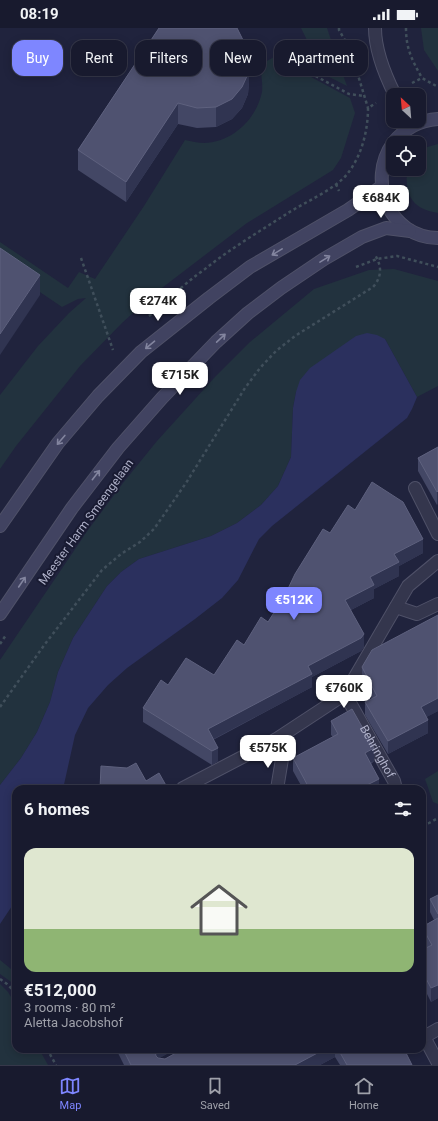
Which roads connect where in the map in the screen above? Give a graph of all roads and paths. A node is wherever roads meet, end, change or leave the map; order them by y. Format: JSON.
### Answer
{"nodes":[{"id":1,"x":339,"y":28,"type":"edge"},
{"id":2,"x":375,"y":28,"type":"edge"},
{"id":3,"x":406,"y":28,"type":"edge"},
{"id":4,"x":315,"y":76,"type":"edge"},
{"id":5,"x":422,"y":78,"type":"dead end"},
{"id":6,"x":392,"y":88,"type":"edge"},
{"id":7,"x":364,"y":96,"type":"junction"},
{"id":8,"x":368,"y":108,"type":"dead end"},
{"id":9,"x":438,"y":119,"type":"edge"},
{"id":10,"x":426,"y":121,"type":"edge"},
{"id":11,"x":406,"y":128,"type":"edge"},
{"id":12,"x":398,"y":136,"type":"edge"},
{"id":13,"x":386,"y":155,"type":"edge"},
{"id":14,"x":381,"y":187,"type":"junction"},
{"id":15,"x":410,"y":231,"type":"junction"},
{"id":16,"x":438,"y":238,"type":"edge"},
{"id":17,"x":81,"y":258,"type":"dead end"},
{"id":18,"x":377,"y":258,"type":"junction"},
{"id":19,"x":438,"y":267,"type":"edge"},
{"id":20,"x":350,"y":269,"type":"dead end"},
{"id":21,"x":113,"y":350,"type":"dead end"},
{"id":22,"x":415,"y":488,"type":"dead end"},
{"id":23,"x":0,"y":526,"type":"edge"},
{"id":24,"x":438,"y":534,"type":"edge"},
{"id":25,"x":438,"y":561,"type":"edge"},
{"id":26,"x":438,"y":604,"type":"edge"},
{"id":27,"x":396,"y":607,"type":"junction"},
{"id":28,"x":0,"y":614,"type":"edge"},
{"id":29,"x":8,"y":632,"type":"dead end"},
{"id":30,"x":0,"y":644,"type":"edge"},
{"id":31,"x":345,"y":694,"type":"junction"},
{"id":32,"x":0,"y":707,"type":"edge"},
{"id":33,"x":275,"y":740,"type":"junction"},
{"id":34,"x":189,"y":785,"type":"edge"},
{"id":35,"x":278,"y":785,"type":"edge"},
{"id":36,"x":395,"y":785,"type":"edge"},
{"id":37,"x":438,"y":818,"type":"edge"},
{"id":38,"x":426,"y":823,"type":"edge"},
{"id":39,"x":0,"y":979,"type":"edge"},
{"id":40,"x":12,"y":989,"type":"edge"},
{"id":41,"x":438,"y":1029,"type":"edge"},
{"id":42,"x":426,"y":1034,"type":"edge"},
{"id":43,"x":426,"y":1041,"type":"edge"},
{"id":44,"x":49,"y":1053,"type":"edge"},
{"id":45,"x":438,"y":1063,"type":"edge"},
{"id":46,"x":56,"y":1065,"type":"edge"}],
"edges":[{"from":1,"to":7,"type":"path"},
{"from":2,"to":6,"type":"street"},
{"from":3,"to":5,"type":"path"},
{"from":4,"to":7,"type":"path"},
{"from":7,"to":8,"type":"path"},
{"from":9,"to":10,"type":"street"},
{"from":11,"to":12,"type":"street"},
{"from":13,"to":14,"type":"street"},
{"from":14,"to":15,"type":"street"},
{"from":14,"to":23,"type":"street","one_way":true},
{"from":15,"to":16,"type":"street"},
{"from":28,"to":15,"type":"street","name":"Meester Harm Smeengelaan","one_way":true},
{"from":17,"to":21,"type":"path"},
{"from":18,"to":19,"type":"path"},
{"from":18,"to":20,"type":"path"},
{"from":18,"to":32,"type":"path"},
{"from":22,"to":24,"type":"street"},
{"from":25,"to":27,"type":"street"},
{"from":26,"to":27,"type":"street"},
{"from":27,"to":31,"type":"street"},
{"from":29,"to":30,"type":"path"},
{"from":31,"to":33,"type":"street"},
{"from":31,"to":36,"type":"street","name":"Behringhof"},
{"from":33,"to":34,"type":"street"},
{"from":33,"to":35,"type":"street"},
{"from":37,"to":38,"type":"path"},
{"from":39,"to":40,"type":"path"},
{"from":41,"to":42,"type":"street"},
{"from":43,"to":45,"type":"street"},
{"from":44,"to":46,"type":"path"}]}
